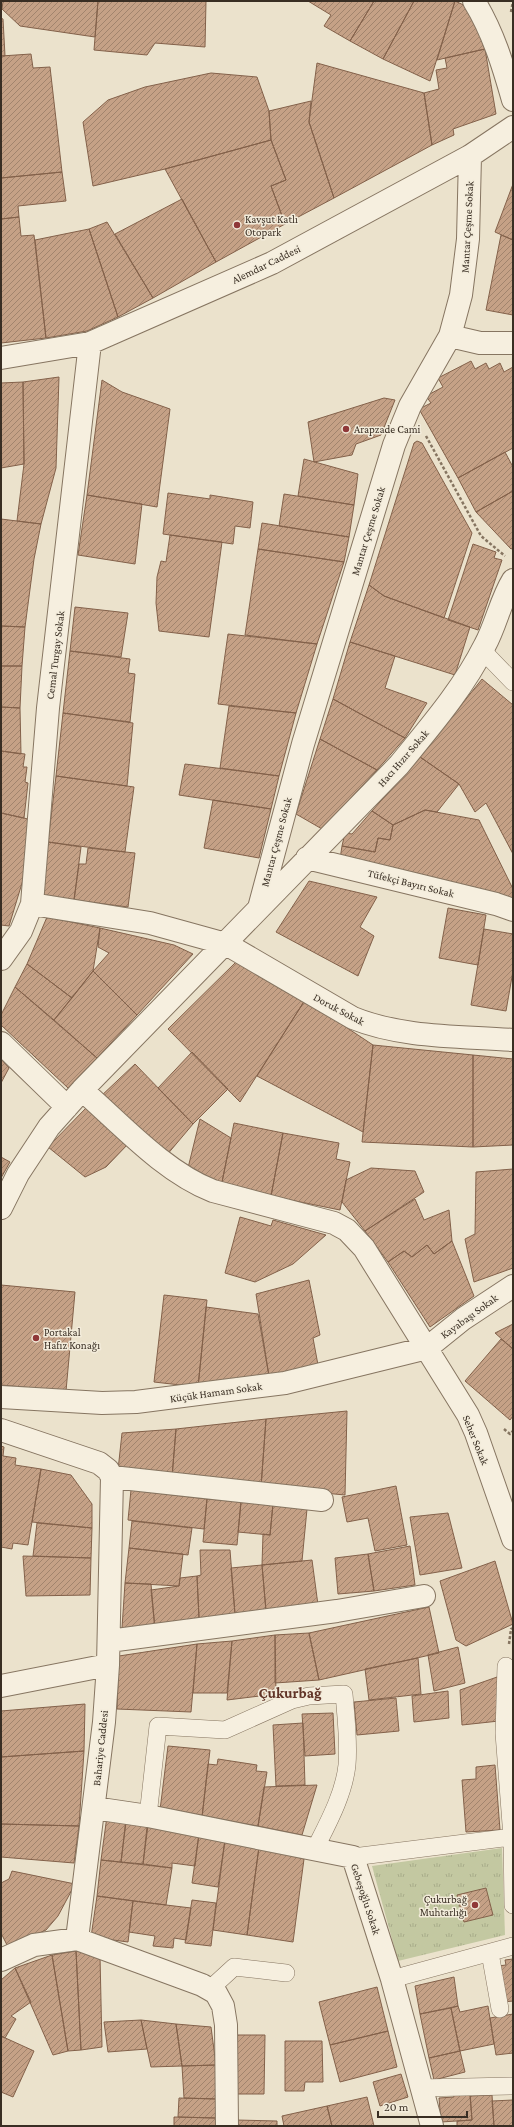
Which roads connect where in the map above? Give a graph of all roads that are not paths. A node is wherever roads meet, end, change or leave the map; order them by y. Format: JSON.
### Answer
{"nodes":[{"id":1,"x":474,"y":1,"type":"edge"},
{"id":2,"x":513,"y":100,"type":"edge"},
{"id":3,"x":513,"y":127,"type":"edge"},
{"id":4,"x":470,"y":156,"type":"junction"},
{"id":5,"x":450,"y":336,"type":"junction"},
{"id":6,"x":90,"y":343,"type":"junction"},
{"id":7,"x":513,"y":344,"type":"edge"},
{"id":8,"x":1,"y":358,"type":"edge"},
{"id":9,"x":513,"y":580,"type":"edge"},
{"id":10,"x":482,"y":650,"type":"junction"},
{"id":11,"x":513,"y":682,"type":"edge"},
{"id":12,"x":308,"y":858,"type":"junction"},
{"id":13,"x":32,"y":904,"type":"junction"},
{"id":14,"x":513,"y":910,"type":"edge"},
{"id":15,"x":258,"y":911,"type":"junction"},
{"id":16,"x":226,"y":944,"type":"junction"},
{"id":17,"x":1,"y":959,"type":"edge"},
{"id":18,"x":513,"y":1040,"type":"edge"},
{"id":19,"x":1,"y":1043,"type":"edge"},
{"id":20,"x":82,"y":1090,"type":"junction"},
{"id":21,"x":67,"y":1107,"type":"junction"},
{"id":22,"x":1,"y":1208,"type":"edge"},
{"id":23,"x":513,"y":1286,"type":"edge"},
{"id":24,"x":427,"y":1348,"type":"junction"},
{"id":25,"x":1,"y":1397,"type":"edge"},
{"id":26,"x":1,"y":1430,"type":"edge"},
{"id":27,"x":112,"y":1477,"type":"junction"},
{"id":28,"x":322,"y":1500,"type":"dead end"},
{"id":29,"x":513,"y":1539,"type":"edge"},
{"id":30,"x":424,"y":1596,"type":"dead end"},
{"id":31,"x":109,"y":1641,"type":"junction"},
{"id":32,"x":108,"y":1665,"type":"junction"},
{"id":33,"x":506,"y":1666,"type":"dead end"},
{"id":34,"x":1,"y":1686,"type":"edge"},
{"id":35,"x":94,"y":1808,"type":"junction"},
{"id":36,"x":148,"y":1816,"type":"junction"},
{"id":37,"x":512,"y":1837,"type":"junction"},
{"id":38,"x":316,"y":1848,"type":"junction"},
{"id":39,"x":353,"y":1857,"type":"junction"},
{"id":40,"x":513,"y":1905,"type":"edge"},
{"id":41,"x":77,"y":1939,"type":"junction"},
{"id":42,"x":513,"y":1946,"type":"edge"},
{"id":43,"x":490,"y":1953,"type":"junction"},
{"id":44,"x":1,"y":1960,"type":"edge"},
{"id":45,"x":286,"y":1974,"type":"dead end"},
{"id":46,"x":392,"y":1979,"type":"junction"},
{"id":47,"x":210,"y":1990,"type":"junction"},
{"id":48,"x":500,"y":2009,"type":"dead end"},
{"id":49,"x":513,"y":2086,"type":"edge"},
{"id":50,"x":421,"y":2088,"type":"junction"},
{"id":51,"x":227,"y":2126,"type":"edge"},
{"id":52,"x":432,"y":2126,"type":"edge"}],
"edges":[{"from":1,"to":2,"type":"street"},
{"from":3,"to":4,"type":"street","name":"Alemdar Caddesi"},
{"from":4,"to":5,"type":"street","name":"Mantar Çeşme Sokak"},
{"from":4,"to":6,"type":"street","name":"Alemdar Caddesi"},
{"from":5,"to":7,"type":"street"},
{"from":5,"to":15,"type":"street","name":"Mantar Çeşme Sokak"},
{"from":6,"to":8,"type":"street","name":"Alemdar Caddesi"},
{"from":6,"to":13,"type":"street","name":"Cemal Turgay Sokak"},
{"from":9,"to":10,"type":"street","name":"Hacı Hızır Sokak"},
{"from":10,"to":11,"type":"lane"},
{"from":10,"to":12,"type":"street","name":"Hacı Hızır Sokak"},
{"from":12,"to":14,"type":"street","name":"Tüfekçi Bayırı Sokak"},
{"from":12,"to":15,"type":"street","name":"Hacı Hızır Sokak"},
{"from":13,"to":16,"type":"street","name":"Doruk Sokak"},
{"from":13,"to":17,"type":"street","name":"Cemal Turgay Sokak"},
{"from":15,"to":16,"type":"street","name":"Hacı Hızır Sokak"},
{"from":16,"to":18,"type":"street","name":"Doruk Sokak"},
{"from":16,"to":20,"type":"street","name":"Hacı Hızır Sokak"},
{"from":19,"to":21,"type":"street"},
{"from":20,"to":21,"type":"street","name":"Hacı Hızır Sokak"},
{"from":20,"to":24,"type":"street","name":"Seher Sokak"},
{"from":21,"to":22,"type":"street","name":"Hacı Hızır Sokak"},
{"from":23,"to":24,"type":"street","name":"Kayabaşı Sokak"},
{"from":24,"to":25,"type":"street","name":"Küçük Hamam Sokak"},
{"from":24,"to":29,"type":"street","name":"Seher Sokak"},
{"from":26,"to":27,"type":"street"},
{"from":27,"to":28,"type":"street"},
{"from":27,"to":31,"type":"street","name":"Bahariye Caddesi"},
{"from":30,"to":31,"type":"street"},
{"from":31,"to":32,"type":"street","name":"Bahariye Caddesi"},
{"from":32,"to":34,"type":"street"},
{"from":32,"to":35,"type":"street","name":"Bahariye Caddesi"},
{"from":33,"to":37,"type":"lane"},
{"from":35,"to":36,"type":"street","name":"Gebeşoğlu Sokak"},
{"from":35,"to":41,"type":"street","name":"Bahariye Caddesi"},
{"from":36,"to":38,"type":"street","name":"Gebeşoğlu Sokak"},
{"from":36,"to":38,"type":"lane"},
{"from":37,"to":39,"type":"lane"},
{"from":37,"to":40,"type":"lane"},
{"from":38,"to":39,"type":"street","name":"Gebeşoğlu Sokak"},
{"from":39,"to":46,"type":"street","name":"Gebeşoğlu Sokak"},
{"from":41,"to":44,"type":"street"},
{"from":41,"to":47,"type":"street"},
{"from":42,"to":43,"type":"lane"},
{"from":43,"to":46,"type":"lane"},
{"from":43,"to":48,"type":"lane"},
{"from":45,"to":47,"type":"lane"},
{"from":46,"to":50,"type":"street","name":"Gebeşoğlu Sokak"},
{"from":47,"to":51,"type":"street"},
{"from":49,"to":50,"type":"lane"},
{"from":50,"to":52,"type":"street","name":"Gebeşoğlu Sokak"}]}
